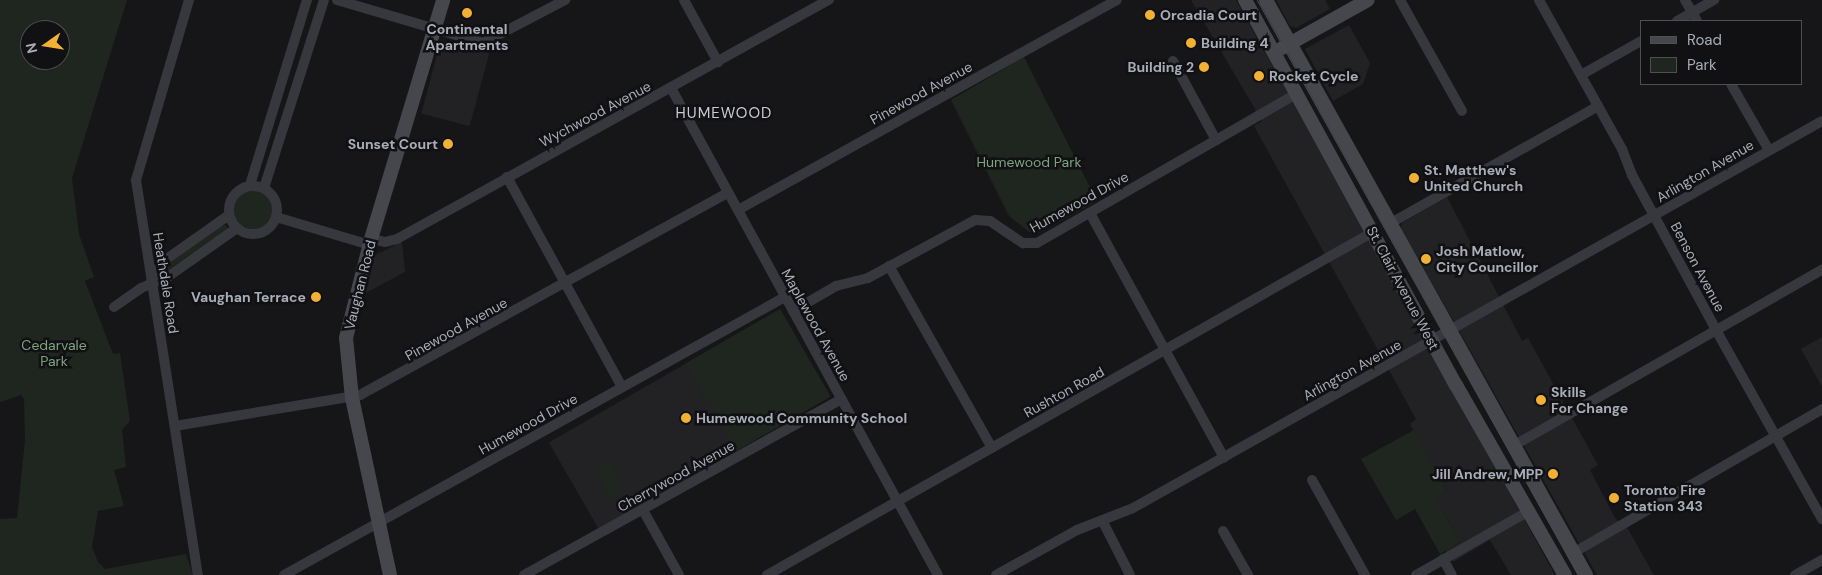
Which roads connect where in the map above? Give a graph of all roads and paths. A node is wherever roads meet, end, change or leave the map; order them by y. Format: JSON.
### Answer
{"nodes":[{"id":1,"x":189,"y":0,"type":"edge"},
{"id":2,"x":307,"y":0,"type":"edge"},
{"id":3,"x":324,"y":0,"type":"edge"},
{"id":4,"x":337,"y":0,"type":"edge"},
{"id":5,"x":443,"y":0,"type":"edge"},
{"id":6,"x":565,"y":0,"type":"edge"},
{"id":7,"x":684,"y":0,"type":"edge"},
{"id":8,"x":829,"y":0,"type":"edge"},
{"id":9,"x":1117,"y":0,"type":"edge"},
{"id":10,"x":1244,"y":0,"type":"edge"},
{"id":11,"x":1266,"y":0,"type":"edge"},
{"id":12,"x":1368,"y":0,"type":"edge"},
{"id":13,"x":1400,"y":0,"type":"edge"},
{"id":14,"x":1539,"y":0,"type":"edge"},
{"id":15,"x":1685,"y":0,"type":"edge"},
{"id":16,"x":1714,"y":0,"type":"edge"},
{"id":17,"x":1695,"y":17,"type":"edge"},
{"id":18,"x":1682,"y":20,"type":"edge"},
{"id":19,"x":434,"y":31,"type":"junction"},
{"id":20,"x":1640,"y":42,"type":"edge"},
{"id":21,"x":1290,"y":44,"type":"junction"},
{"id":22,"x":1273,"y":53,"type":"junction"},
{"id":23,"x":1173,"y":61,"type":"dead end"},
{"id":24,"x":718,"y":62,"type":"junction"},
{"id":25,"x":1581,"y":75,"type":"junction"},
{"id":26,"x":1732,"y":85,"type":"edge"},
{"id":27,"x":671,"y":88,"type":"junction"},
{"id":28,"x":1294,"y":95,"type":"junction"},
{"id":29,"x":1598,"y":106,"type":"junction"},
{"id":30,"x":1462,"y":111,"type":"dead end"},
{"id":31,"x":1822,"y":121,"type":"edge"},
{"id":32,"x":1216,"y":140,"type":"junction"},
{"id":33,"x":1769,"y":150,"type":"junction"},
{"id":34,"x":507,"y":177,"type":"junction"},
{"id":35,"x":250,"y":185,"type":"junction"},
{"id":36,"x":264,"y":188,"type":"junction"},
{"id":37,"x":728,"y":193,"type":"junction"},
{"id":38,"x":738,"y":210,"type":"junction"},
{"id":39,"x":1090,"y":213,"type":"junction"},
{"id":40,"x":229,"y":215,"type":"junction"},
{"id":41,"x":1655,"y":216,"type":"junction"},
{"id":42,"x":276,"y":217,"type":"junction"},
{"id":43,"x":1389,"y":224,"type":"junction"},
{"id":44,"x":237,"y":228,"type":"junction"},
{"id":45,"x":1374,"y":232,"type":"junction"},
{"id":46,"x":370,"y":242,"type":"junction"},
{"id":47,"x":889,"y":266,"type":"junction"},
{"id":48,"x":1822,"y":270,"type":"edge"},
{"id":49,"x":151,"y":282,"type":"junction"},
{"id":50,"x":566,"y":284,"type":"junction"},
{"id":51,"x":786,"y":297,"type":"junction"},
{"id":52,"x":114,"y":307,"type":"dead end"},
{"id":53,"x":793,"y":311,"type":"junction"},
{"id":54,"x":1716,"y":330,"type":"junction"},
{"id":55,"x":1450,"y":332,"type":"junction"},
{"id":56,"x":1433,"y":341,"type":"junction"},
{"id":57,"x":1166,"y":352,"type":"junction"},
{"id":58,"x":622,"y":387,"type":"junction"},
{"id":59,"x":352,"y":398,"type":"junction"},
{"id":60,"x":842,"y":399,"type":"junction"},
{"id":61,"x":1822,"y":409,"type":"edge"},
{"id":62,"x":174,"y":426,"type":"junction"},
{"id":63,"x":1776,"y":436,"type":"junction"},
{"id":64,"x":1512,"y":446,"type":"junction"},
{"id":65,"x":992,"y":448,"type":"junction"},
{"id":66,"x":1224,"y":458,"type":"junction"},
{"id":67,"x":1312,"y":480,"type":"dead end"},
{"id":68,"x":898,"y":503,"type":"junction"},
{"id":69,"x":643,"y":510,"type":"junction"},
{"id":70,"x":1529,"y":511,"type":"junction"},
{"id":71,"x":1822,"y":519,"type":"edge"},
{"id":72,"x":1103,"y":522,"type":"junction"},
{"id":73,"x":379,"y":523,"type":"junction"},
{"id":74,"x":1223,"y":531,"type":"dead end"},
{"id":75,"x":1573,"y":553,"type":"junction"},
{"id":76,"x":1443,"y":560,"type":"junction"},
{"id":77,"x":1822,"y":560,"type":"edge"},
{"id":78,"x":198,"y":575,"type":"edge"},
{"id":79,"x":284,"y":575,"type":"edge"},
{"id":80,"x":390,"y":575,"type":"edge"},
{"id":81,"x":524,"y":575,"type":"edge"},
{"id":82,"x":679,"y":575,"type":"edge"},
{"id":83,"x":767,"y":575,"type":"edge"},
{"id":84,"x":938,"y":575,"type":"edge"},
{"id":85,"x":996,"y":575,"type":"edge"},
{"id":86,"x":1130,"y":575,"type":"edge"},
{"id":87,"x":1248,"y":575,"type":"edge"},
{"id":88,"x":1366,"y":575,"type":"edge"},
{"id":89,"x":1416,"y":575,"type":"edge"},
{"id":90,"x":1452,"y":575,"type":"edge"},
{"id":91,"x":1566,"y":575,"type":"edge"},
{"id":92,"x":1586,"y":575,"type":"edge"},
{"id":93,"x":1795,"y":575,"type":"edge"}],
"edges":[{"from":1,"to":49,"type":"street","name":"Heathdale Road"},
{"from":2,"to":35,"type":"street"},
{"from":3,"to":36,"type":"street"},
{"from":4,"to":19,"type":"street"},
{"from":5,"to":19,"type":"main road","name":"Vaughan Road"},
{"from":6,"to":19,"type":"street"},
{"from":7,"to":24,"type":"street"},
{"from":8,"to":24,"type":"street","name":"Wychwood Avenue"},
{"from":9,"to":38,"type":"street","name":"Pinewood Avenue"},
{"from":10,"to":22,"type":"main road","name":"St. Clair Avenue West"},
{"from":11,"to":21,"type":"main road","name":"St. Clair Avenue West"},
{"from":12,"to":21,"type":"main road"},
{"from":13,"to":30,"type":"street"},
{"from":14,"to":25,"type":"street","name":"Benson Avenue"},
{"from":15,"to":17,"type":"street"},
{"from":16,"to":17,"type":"street"},
{"from":17,"to":18,"type":"street"},
{"from":19,"to":46,"type":"main road","name":"Vaughan Road"},
{"from":20,"to":25,"type":"street"},
{"from":21,"to":22,"type":"main road"},
{"from":21,"to":43,"type":"main road","name":"St. Clair Avenue West"},
{"from":22,"to":28,"type":"main road","name":"St. Clair Avenue West"},
{"from":23,"to":32,"type":"street"},
{"from":24,"to":27,"type":"street","name":"Wychwood Avenue"},
{"from":25,"to":29,"type":"street","name":"Benson Avenue"},
{"from":26,"to":33,"type":"street"},
{"from":27,"to":34,"type":"street","name":"Wychwood Avenue"},
{"from":27,"to":37,"type":"street","name":"Maplewood Avenue"},
{"from":28,"to":32,"type":"street","name":"Humewood Drive"},
{"from":28,"to":45,"type":"main road","name":"St. Clair Avenue West"},
{"from":29,"to":41,"type":"street","name":"Benson Avenue"},
{"from":29,"to":43,"type":"street"},
{"from":31,"to":33,"type":"street","name":"Arlington Avenue"},
{"from":32,"to":39,"type":"street","name":"Humewood Drive"},
{"from":33,"to":41,"type":"street","name":"Arlington Avenue"},
{"from":34,"to":46,"type":"street","name":"Wychwood Avenue"},
{"from":34,"to":50,"type":"street"},
{"from":35,"to":36,"type":"street"},
{"from":35,"to":40,"type":"street"},
{"from":36,"to":42,"type":"street"},
{"from":37,"to":38,"type":"street","name":"Maplewood Avenue"},
{"from":37,"to":50,"type":"street","name":"Pinewood Avenue"},
{"from":38,"to":51,"type":"street","name":"Maplewood Avenue"},
{"from":39,"to":47,"type":"street","name":"Humewood Drive"},
{"from":39,"to":57,"type":"street"},
{"from":40,"to":44,"type":"street"},
{"from":40,"to":49,"type":"street"},
{"from":41,"to":54,"type":"street","name":"Benson Avenue"},
{"from":41,"to":55,"type":"street","name":"Arlington Avenue"},
{"from":42,"to":44,"type":"street"},
{"from":42,"to":46,"type":"street","name":"Wychwood Avenue"},
{"from":43,"to":55,"type":"main road","name":"St. Clair Avenue West"},
{"from":44,"to":49,"type":"street"},
{"from":45,"to":56,"type":"main road","name":"St. Clair Avenue West"},
{"from":45,"to":57,"type":"street","name":"Rushton Road"},
{"from":46,"to":59,"type":"main road","name":"Vaughan Road"},
{"from":47,"to":53,"type":"street","name":"Humewood Drive"},
{"from":47,"to":65,"type":"street"},
{"from":48,"to":54,"type":"street"},
{"from":49,"to":52,"type":"street"},
{"from":49,"to":62,"type":"street","name":"Heathdale Road"},
{"from":50,"to":58,"type":"street"},
{"from":50,"to":59,"type":"street","name":"Pinewood Avenue"},
{"from":51,"to":53,"type":"street","name":"Maplewood Avenue"},
{"from":51,"to":58,"type":"street","name":"Humewood Drive"},
{"from":53,"to":60,"type":"street","name":"Maplewood Avenue"},
{"from":54,"to":63,"type":"street","name":"Benson Avenue"},
{"from":54,"to":64,"type":"street"},
{"from":55,"to":56,"type":"street","name":"Arlington Avenue"},
{"from":55,"to":64,"type":"main road","name":"St. Clair Avenue West"},
{"from":56,"to":66,"type":"street","name":"Arlington Avenue"},
{"from":56,"to":70,"type":"main road","name":"St. Clair Avenue West"},
{"from":57,"to":65,"type":"street","name":"Rushton Road"},
{"from":57,"to":66,"type":"street"},
{"from":58,"to":73,"type":"street","name":"Humewood Drive"},
{"from":59,"to":62,"type":"street","name":"Pinewood Avenue"},
{"from":59,"to":73,"type":"main road","name":"Vaughan Road"},
{"from":60,"to":68,"type":"street","name":"Maplewood Avenue"},
{"from":60,"to":69,"type":"street","name":"Cherrywood Avenue"},
{"from":61,"to":63,"type":"street"},
{"from":62,"to":78,"type":"street","name":"Heathdale Road"},
{"from":63,"to":71,"type":"street","name":"Benson Avenue"},
{"from":63,"to":75,"type":"street"},
{"from":64,"to":75,"type":"main road","name":"St. Clair Avenue West"},
{"from":65,"to":68,"type":"street","name":"Rushton Road"},
{"from":66,"to":72,"type":"street","name":"Arlington Avenue"},
{"from":67,"to":88,"type":"street"},
{"from":68,"to":83,"type":"street","name":"Rushton Road"},
{"from":68,"to":84,"type":"street","name":"Maplewood Avenue"},
{"from":69,"to":81,"type":"street","name":"Cherrywood Avenue"},
{"from":69,"to":82,"type":"street"},
{"from":70,"to":76,"type":"street"},
{"from":70,"to":91,"type":"main road","name":"St. Clair Avenue West"},
{"from":72,"to":85,"type":"street","name":"Arlington Avenue"},
{"from":72,"to":86,"type":"street"},
{"from":73,"to":79,"type":"street","name":"Humewood Drive"},
{"from":73,"to":80,"type":"main road","name":"Vaughan Road"},
{"from":74,"to":87,"type":"street"},
{"from":75,"to":92,"type":"main road","name":"St. Clair Avenue West"},
{"from":76,"to":89,"type":"street"},
{"from":76,"to":90,"type":"street"},
{"from":77,"to":93,"type":"street"}]}
